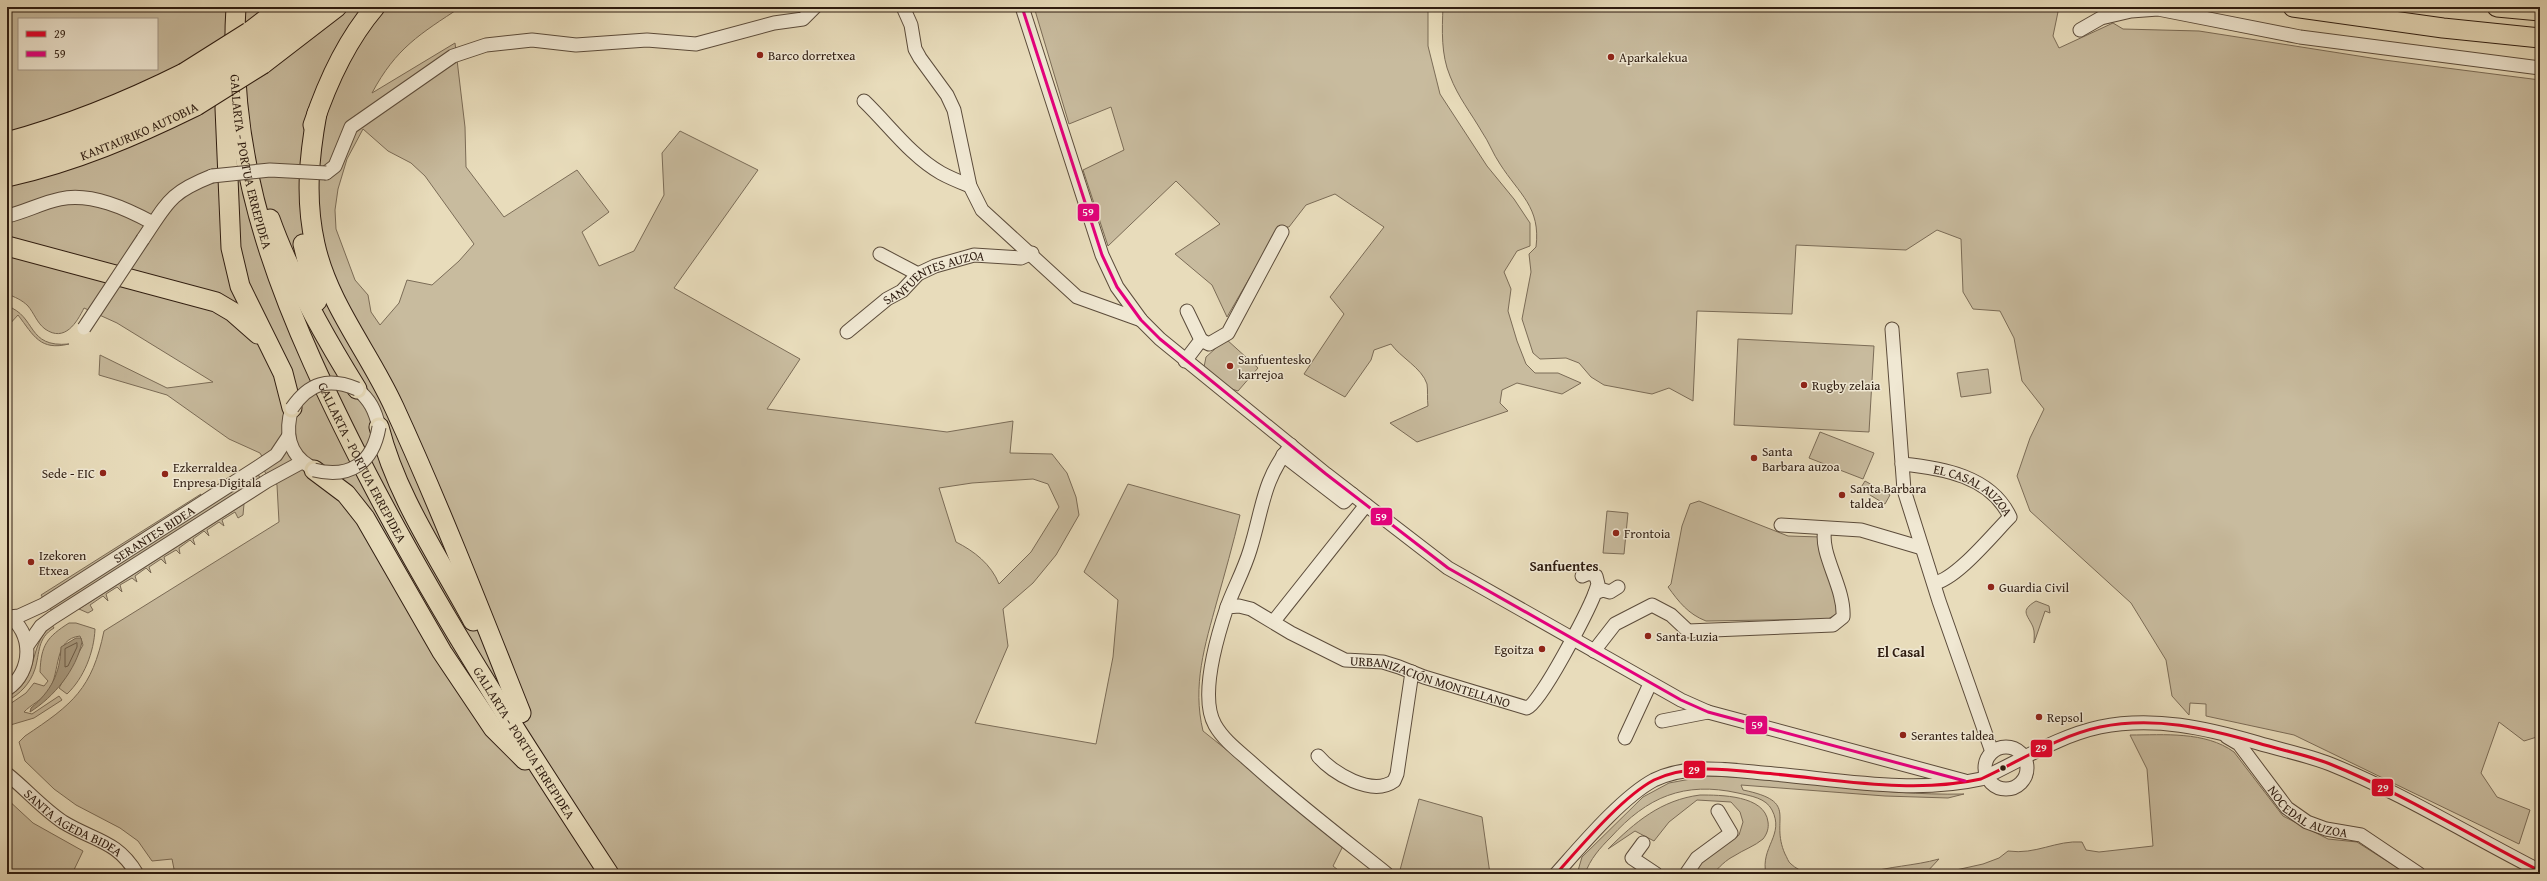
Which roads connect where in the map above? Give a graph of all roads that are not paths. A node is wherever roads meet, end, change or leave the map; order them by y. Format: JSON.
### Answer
{"nodes":[{"id":1,"x":236,"y":7,"type":"edge"},
{"id":2,"x":282,"y":7,"type":"edge"},
{"id":3,"x":310,"y":7,"type":"edge"},
{"id":4,"x":337,"y":7,"type":"edge"},
{"id":5,"x":375,"y":7,"type":"edge"},
{"id":6,"x":815,"y":7,"type":"edge"},
{"id":7,"x":903,"y":7,"type":"edge"},
{"id":8,"x":1022,"y":7,"type":"edge"},
{"id":9,"x":2293,"y":7,"type":"edge"},
{"id":10,"x":2496,"y":7,"type":"edge"},
{"id":11,"x":2540,"y":11,"type":"edge"},
{"id":12,"x":2080,"y":30,"type":"dead end"},
{"id":13,"x":2540,"y":38,"type":"edge"},
{"id":14,"x":251,"y":44,"type":"junction"},
{"id":15,"x":2540,"y":68,"type":"edge"},
{"id":16,"x":190,"y":89,"type":"junction"},
{"id":17,"x":864,"y":101,"type":"dead end"},
{"id":18,"x":317,"y":112,"type":"junction"},
{"id":19,"x":7,"y":142,"type":"edge"},
{"id":20,"x":7,"y":159,"type":"edge"},
{"id":21,"x":7,"y":177,"type":"edge"},
{"id":22,"x":970,"y":186,"type":"junction"},
{"id":23,"x":7,"y":216,"type":"edge"},
{"id":24,"x":153,"y":224,"type":"junction"},
{"id":25,"x":1282,"y":232,"type":"dead end"},
{"id":26,"x":7,"y":246,"type":"edge"},
{"id":27,"x":1032,"y":253,"type":"junction"},
{"id":28,"x":880,"y":254,"type":"dead end"},
{"id":29,"x":918,"y":274,"type":"junction"},
{"id":30,"x":1188,"y":311,"type":"dead end"},
{"id":31,"x":1140,"y":320,"type":"junction"},
{"id":32,"x":84,"y":328,"type":"dead end"},
{"id":33,"x":1892,"y":329,"type":"dead end"},
{"id":34,"x":847,"y":332,"type":"dead end"},
{"id":35,"x":327,"y":337,"type":"junction"},
{"id":36,"x":1201,"y":340,"type":"junction"},
{"id":37,"x":276,"y":359,"type":"junction"},
{"id":38,"x":1186,"y":361,"type":"junction"},
{"id":39,"x":357,"y":389,"type":"junction"},
{"id":40,"x":292,"y":408,"type":"junction"},
{"id":41,"x":379,"y":427,"type":"junction"},
{"id":42,"x":288,"y":437,"type":"junction"},
{"id":43,"x":1287,"y":450,"type":"junction"},
{"id":44,"x":1902,"y":464,"type":"junction"},
{"id":45,"x":308,"y":466,"type":"junction"},
{"id":46,"x":1366,"y":505,"type":"junction"},
{"id":47,"x":1781,"y":525,"type":"dead end"},
{"id":48,"x":1825,"y":529,"type":"junction"},
{"id":49,"x":1922,"y":548,"type":"junction"},
{"id":50,"x":1582,"y":576,"type":"dead end"},
{"id":51,"x":1934,"y":583,"type":"junction"},
{"id":52,"x":1618,"y":587,"type":"dead end"},
{"id":53,"x":1595,"y":593,"type":"junction"},
{"id":54,"x":1227,"y":607,"type":"junction"},
{"id":55,"x":8,"y":616,"type":"edge"},
{"id":56,"x":1274,"y":621,"type":"junction"},
{"id":57,"x":1572,"y":639,"type":"junction"},
{"id":58,"x":27,"y":646,"type":"junction"},
{"id":59,"x":1594,"y":651,"type":"junction"},
{"id":60,"x":1412,"y":672,"type":"junction"},
{"id":61,"x":1650,"y":684,"type":"junction"},
{"id":62,"x":7,"y":689,"type":"edge"},
{"id":63,"x":1708,"y":712,"type":"junction"},
{"id":64,"x":521,"y":713,"type":"junction"},
{"id":65,"x":1662,"y":721,"type":"dead end"},
{"id":66,"x":2212,"y":729,"type":"junction"},
{"id":67,"x":1625,"y":738,"type":"dead end"},
{"id":68,"x":1992,"y":752,"type":"junction"},
{"id":69,"x":1318,"y":756,"type":"dead end"},
{"id":70,"x":2024,"y":758,"type":"junction"},
{"id":71,"x":1917,"y":767,"type":"junction"},
{"id":72,"x":7,"y":774,"type":"edge"},
{"id":73,"x":1986,"y":777,"type":"junction"},
{"id":74,"x":1965,"y":781,"type":"junction"},
{"id":75,"x":1919,"y":786,"type":"junction"},
{"id":76,"x":553,"y":788,"type":"junction"},
{"id":77,"x":1718,"y":811,"type":"dead end"},
{"id":78,"x":1643,"y":843,"type":"dead end"},
{"id":79,"x":2540,"y":871,"type":"edge"},
{"id":80,"x":137,"y":874,"type":"edge"},
{"id":81,"x":609,"y":874,"type":"edge"},
{"id":82,"x":1387,"y":874,"type":"edge"},
{"id":83,"x":1556,"y":874,"type":"edge"},
{"id":84,"x":1656,"y":874,"type":"edge"},
{"id":85,"x":1686,"y":874,"type":"edge"},
{"id":86,"x":2419,"y":874,"type":"edge"}],
"edges":[{"from":1,"to":14,"type":"highway","name":"GALLARTA - PORTUA ERREPIDEA"},
{"from":2,"to":14,"type":"highway"},
{"from":3,"to":14,"type":"highway","name":"KANTAURIKO AUTOBIA"},
{"from":4,"to":14,"type":"highway","name":"KANTAURIKO AUTOBIA"},
{"from":5,"to":18,"type":"highway"},
{"from":6,"to":24,"type":"street","bridge":true},
{"from":7,"to":22,"type":"street"},
{"from":8,"to":31,"type":"street"},
{"from":9,"to":13,"type":"highway"},
{"from":10,"to":11,"type":"highway"},
{"from":12,"to":15,"type":"street"},
{"from":14,"to":16,"type":"highway","name":"KANTAURIKO AUTOBIA","bridge":true},
{"from":14,"to":35,"type":"highway"},
{"from":14,"to":37,"type":"highway"},
{"from":14,"to":76,"type":"highway","name":"GALLARTA - PORTUA ERREPIDEA"},
{"from":16,"to":19,"type":"highway"},
{"from":16,"to":20,"type":"highway","name":"KANTAURIKO AUTOBIA"},
{"from":16,"to":21,"type":"highway","name":"KANTAURIKO AUTOBIA"},
{"from":17,"to":22,"type":"street"},
{"from":18,"to":35,"type":"highway"},
{"from":18,"to":64,"type":"highway"},
{"from":22,"to":27,"type":"street"},
{"from":23,"to":24,"type":"street"},
{"from":24,"to":32,"type":"street","bridge":true},
{"from":25,"to":36,"type":"street"},
{"from":26,"to":37,"type":"highway"},
{"from":27,"to":29,"type":"street","name":"SANFUENTES AUZOA"},
{"from":27,"to":31,"type":"street"},
{"from":28,"to":29,"type":"street"},
{"from":29,"to":34,"type":"street","name":"SANFUENTES AUZOA"},
{"from":30,"to":36,"type":"street"},
{"from":31,"to":38,"type":"street"},
{"from":33,"to":44,"type":"street"},
{"from":35,"to":39,"type":"highway"},
{"from":36,"to":38,"type":"street"},
{"from":37,"to":40,"type":"highway"},
{"from":38,"to":43,"type":"street"},
{"from":39,"to":40,"type":"street","bridge":true},
{"from":39,"to":41,"type":"street"},
{"from":40,"to":42,"type":"street"},
{"from":41,"to":45,"type":"street","bridge":true},
{"from":41,"to":64,"type":"highway"},
{"from":42,"to":45,"type":"street"},
{"from":42,"to":55,"type":"street","name":"SERANTES BIDEA"},
{"from":43,"to":46,"type":"street"},
{"from":43,"to":54,"type":"street"},
{"from":44,"to":49,"type":"street"},
{"from":44,"to":51,"type":"street","name":"EL CASAL AUZOA"},
{"from":45,"to":58,"type":"street","name":"SERANTES BIDEA"},
{"from":45,"to":76,"type":"highway"},
{"from":46,"to":56,"type":"street"},
{"from":46,"to":57,"type":"street"},
{"from":47,"to":48,"type":"street"},
{"from":48,"to":49,"type":"street"},
{"from":48,"to":59,"type":"street"},
{"from":49,"to":51,"type":"street"},
{"from":50,"to":53,"type":"street"},
{"from":51,"to":68,"type":"street"},
{"from":52,"to":53,"type":"street"},
{"from":53,"to":57,"type":"street"},
{"from":54,"to":56,"type":"street","name":"URBANIZACIÓN MONTELLANO"},
{"from":54,"to":82,"type":"street"},
{"from":55,"to":58,"type":"street"},
{"from":56,"to":60,"type":"street","name":"URBANIZACIÓN MONTELLANO"},
{"from":57,"to":59,"type":"street"},
{"from":57,"to":60,"type":"street","name":"URBANIZACIÓN MONTELLANO"},
{"from":58,"to":62,"type":"street"},
{"from":59,"to":61,"type":"street"},
{"from":60,"to":69,"type":"street"},
{"from":61,"to":63,"type":"street"},
{"from":61,"to":67,"type":"street"},
{"from":63,"to":65,"type":"street"},
{"from":63,"to":71,"type":"street"},
{"from":64,"to":76,"type":"highway"},
{"from":66,"to":70,"type":"street"},
{"from":66,"to":79,"type":"street"},
{"from":66,"to":86,"type":"street","name":"NOCEDAL AUZOA"},
{"from":68,"to":70,"type":"street"},
{"from":68,"to":73,"type":"street"},
{"from":70,"to":73,"type":"street"},
{"from":70,"to":73,"type":"street"},
{"from":71,"to":74,"type":"street"},
{"from":71,"to":75,"type":"street"},
{"from":72,"to":80,"type":"street","name":"SANTA AGEDA BIDEA"},
{"from":73,"to":74,"type":"street"},
{"from":74,"to":75,"type":"street"},
{"from":75,"to":83,"type":"street"},
{"from":76,"to":81,"type":"highway","name":"GALLARTA - PORTUA ERREPIDEA"},
{"from":77,"to":85,"type":"street"},
{"from":78,"to":84,"type":"street"}]}
